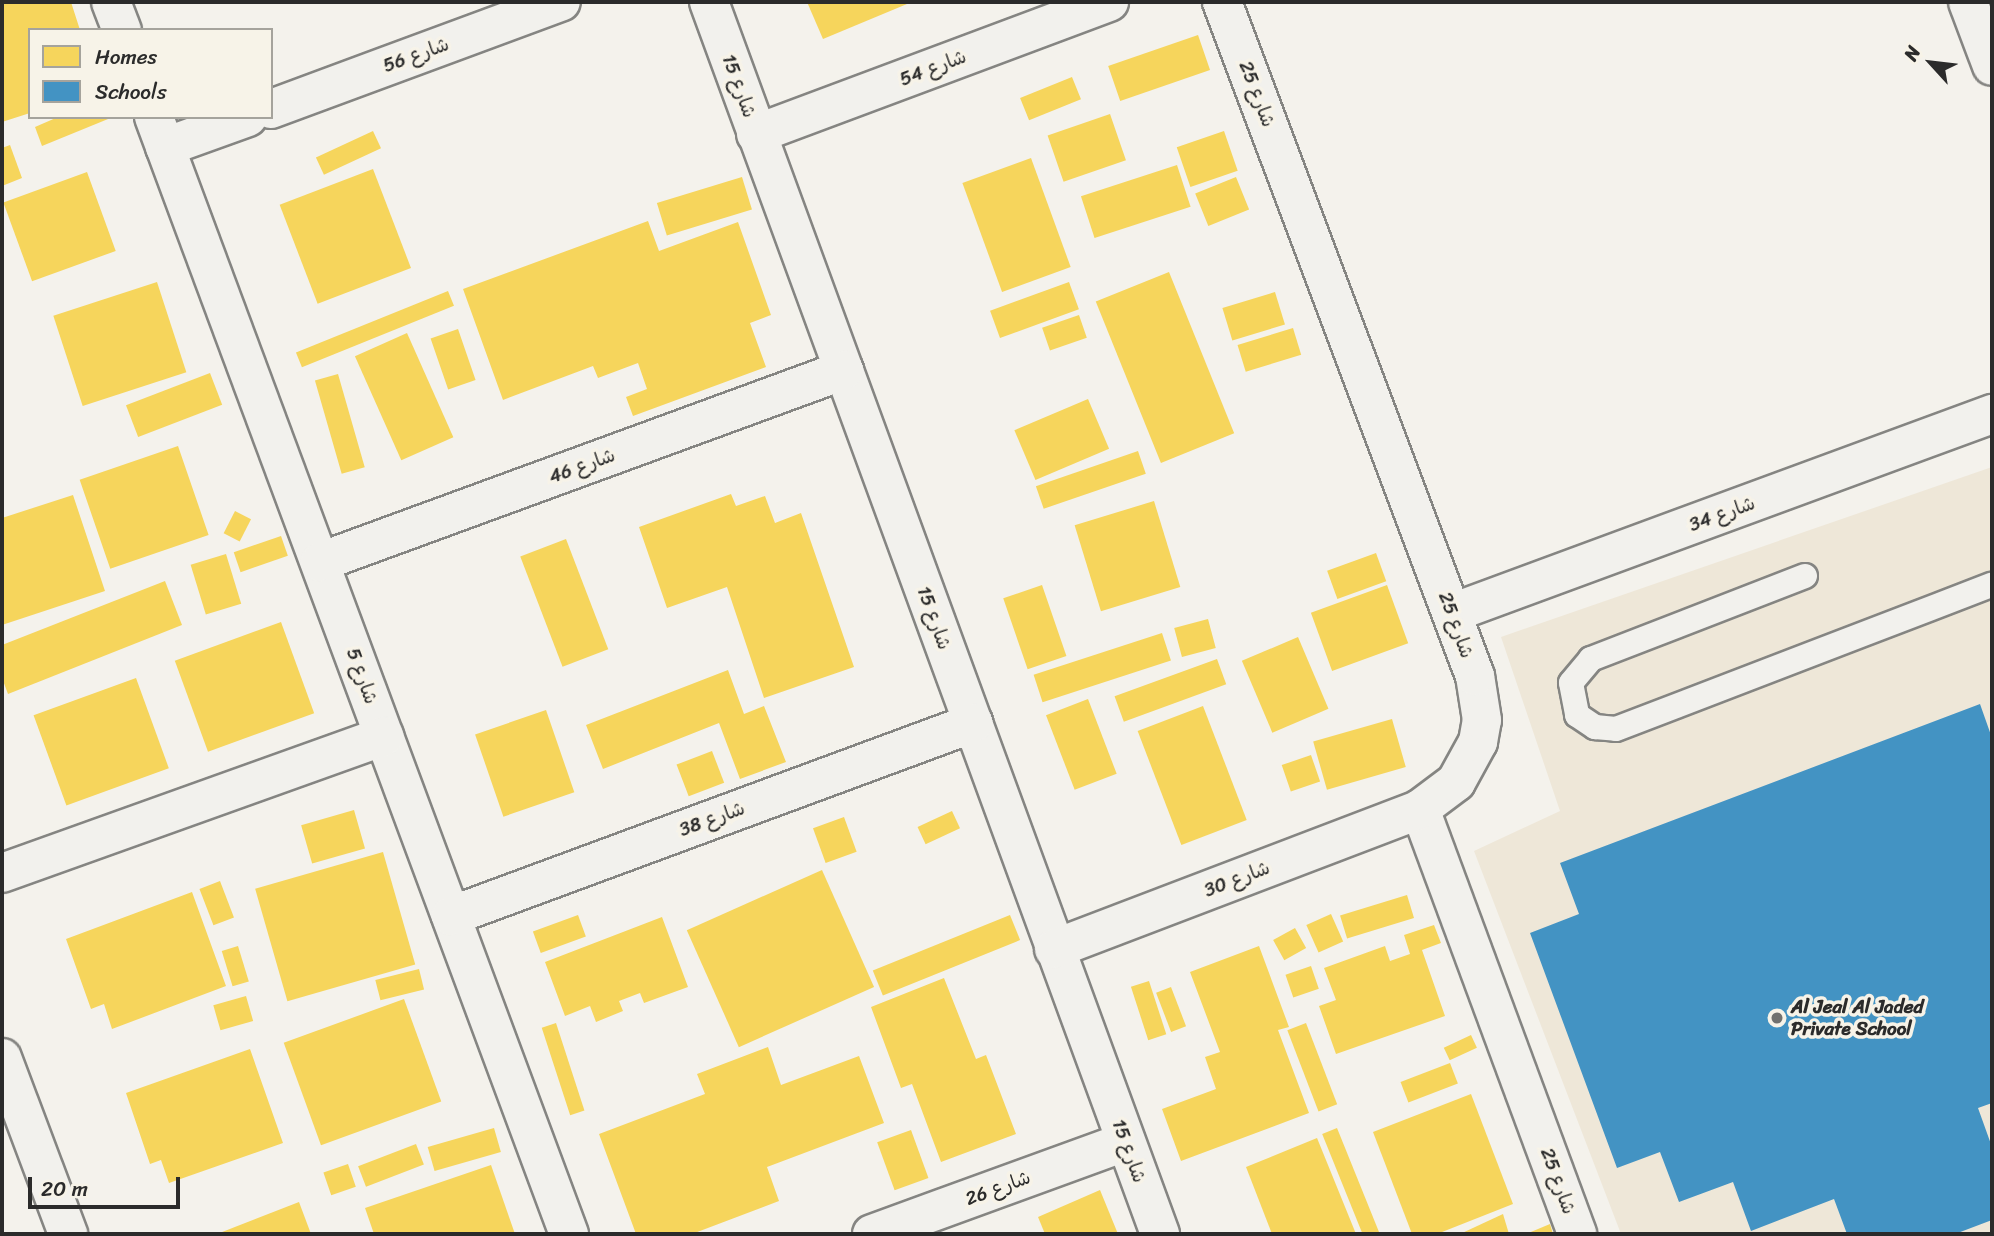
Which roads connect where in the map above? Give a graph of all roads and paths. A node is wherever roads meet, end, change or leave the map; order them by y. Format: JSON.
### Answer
{"nodes":[{"id":1,"x":111,"y":2,"type":"edge"},
{"id":2,"x":561,"y":2,"type":"edge"},
{"id":3,"x":709,"y":2,"type":"edge"},
{"id":4,"x":1109,"y":2,"type":"edge"},
{"id":5,"x":1222,"y":2,"type":"edge"},
{"id":6,"x":1968,"y":2,"type":"edge"},
{"id":7,"x":121,"y":28,"type":"edge"},
{"id":8,"x":1992,"y":66,"type":"edge"},
{"id":9,"x":273,"y":107,"type":"edge"},
{"id":10,"x":236,"y":119,"type":"edge"},
{"id":11,"x":160,"y":132,"type":"edge"},
{"id":12,"x":756,"y":134,"type":"junction"},
{"id":13,"x":844,"y":370,"type":"junction"},
{"id":14,"x":1992,"y":414,"type":"edge"},
{"id":15,"x":320,"y":562,"type":"junction"},
{"id":16,"x":1805,"y":576,"type":"dead end"},
{"id":17,"x":1992,"y":585,"type":"edge"},
{"id":18,"x":1452,"y":613,"type":"junction"},
{"id":19,"x":973,"y":723,"type":"junction"},
{"id":20,"x":384,"y":736,"type":"junction"},
{"id":21,"x":1420,"y":809,"type":"junction"},
{"id":22,"x":2,"y":873,"type":"edge"},
{"id":23,"x":451,"y":916,"type":"junction"},
{"id":24,"x":1054,"y":949,"type":"junction"},
{"id":25,"x":2,"y":1058,"type":"edge"},
{"id":26,"x":1125,"y":1142,"type":"junction"},
{"id":27,"x":18,"y":1147,"type":"edge"},
{"id":28,"x":68,"y":1234,"type":"edge"},
{"id":29,"x":569,"y":1234,"type":"edge"},
{"id":30,"x":872,"y":1234,"type":"edge"},
{"id":31,"x":1160,"y":1234,"type":"edge"},
{"id":32,"x":1577,"y":1234,"type":"edge"}],
"edges":[{"from":1,"to":7,"type":"street"},
{"from":2,"to":9,"type":"street","name":"شارع 56"},
{"from":3,"to":12,"type":"street","name":"شارع 15"},
{"from":4,"to":12,"type":"street","name":"شارع 54"},
{"from":5,"to":18,"type":"street","name":"شارع 25"},
{"from":6,"to":8,"type":"street"},
{"from":10,"to":11,"type":"street"},
{"from":11,"to":15,"type":"street","name":"شارع 5"},
{"from":12,"to":13,"type":"street","name":"شارع 15"},
{"from":13,"to":15,"type":"street","name":"شارع 46"},
{"from":13,"to":19,"type":"street","name":"شارع 15"},
{"from":14,"to":18,"type":"street","name":"شارع 34"},
{"from":15,"to":20,"type":"street","name":"شارع 5"},
{"from":16,"to":17,"type":"lane"},
{"from":18,"to":21,"type":"street","name":"شارع 25"},
{"from":19,"to":23,"type":"street","name":"شارع 38"},
{"from":19,"to":24,"type":"street","name":"شارع 15"},
{"from":20,"to":22,"type":"street"},
{"from":20,"to":23,"type":"street","name":"شارع 5"},
{"from":21,"to":24,"type":"street","name":"شارع 30"},
{"from":21,"to":32,"type":"street","name":"شارع 25"},
{"from":23,"to":29,"type":"street","name":"شارع 5"},
{"from":24,"to":26,"type":"street","name":"شارع 15"},
{"from":25,"to":27,"type":"street"},
{"from":26,"to":30,"type":"street","name":"شارع 26"},
{"from":26,"to":31,"type":"street","name":"شارع 15"},
{"from":27,"to":28,"type":"street"}]}
